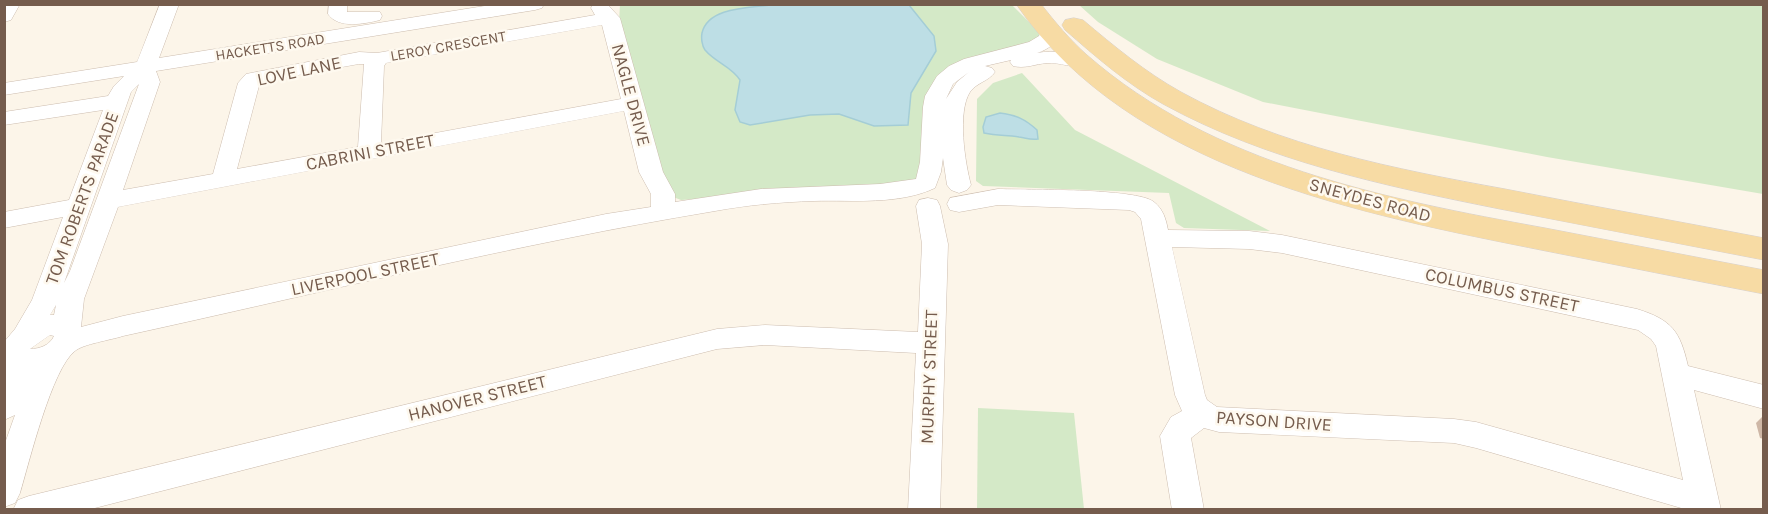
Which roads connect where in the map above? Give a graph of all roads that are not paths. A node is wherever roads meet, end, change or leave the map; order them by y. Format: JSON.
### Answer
{"nodes":[{"id":1,"x":11,"y":4,"type":"edge"},
{"id":2,"x":170,"y":4,"type":"edge"},
{"id":3,"x":338,"y":4,"type":"edge"},
{"id":4,"x":448,"y":4,"type":"edge"},
{"id":5,"x":535,"y":4,"type":"edge"},
{"id":6,"x":1028,"y":4,"type":"edge"},
{"id":7,"x":608,"y":9,"type":"edge"},
{"id":8,"x":4,"y":16,"type":"edge"},
{"id":9,"x":1052,"y":18,"type":"edge"},
{"id":10,"x":379,"y":59,"type":"junction"},
{"id":11,"x":1079,"y":61,"type":"junction"},
{"id":12,"x":145,"y":67,"type":"junction"},
{"id":13,"x":4,"y":89,"type":"edge"},
{"id":14,"x":117,"y":101,"type":"junction"},
{"id":15,"x":632,"y":103,"type":"junction"},
{"id":16,"x":4,"y":119,"type":"edge"},
{"id":17,"x":369,"y":152,"type":"junction"},
{"id":18,"x":222,"y":179,"type":"junction"},
{"id":19,"x":926,"y":194,"type":"junction"},
{"id":20,"x":959,"y":196,"type":"junction"},
{"id":21,"x":108,"y":201,"type":"junction"},
{"id":22,"x":79,"y":206,"type":"junction"},
{"id":23,"x":661,"y":207,"type":"junction"},
{"id":24,"x":4,"y":220,"type":"edge"},
{"id":25,"x":1157,"y":238,"type":"junction"},
{"id":26,"x":935,"y":244,"type":"junction"},
{"id":27,"x":1764,"y":249,"type":"edge"},
{"id":28,"x":1764,"y":282,"type":"edge"},
{"id":29,"x":65,"y":338,"type":"junction"},
{"id":30,"x":931,"y":343,"type":"junction"},
{"id":31,"x":15,"y":349,"type":"edge"},
{"id":32,"x":1676,"y":374,"type":"junction"},
{"id":33,"x":1764,"y":397,"type":"edge"},
{"id":34,"x":4,"y":408,"type":"edge"},
{"id":35,"x":1201,"y":414,"type":"junction"},
{"id":36,"x":4,"y":493,"type":"edge"},
{"id":37,"x":1704,"y":505,"type":"edge"},
{"id":38,"x":29,"y":510,"type":"edge"},
{"id":39,"x":924,"y":510,"type":"edge"},
{"id":40,"x":1188,"y":510,"type":"edge"}],
"edges":[{"from":1,"to":8,"type":"street"},
{"from":2,"to":12,"type":"street","name":"TOM ROBERTS PARADE"},
{"from":3,"to":4,"type":"street"},
{"from":5,"to":12,"type":"street","name":"HACKETTS ROAD"},
{"from":6,"to":9,"type":"main road","name":"SNEYDES ROAD"},
{"from":7,"to":10,"type":"street","name":"LEROY CRESCENT"},
{"from":7,"to":15,"type":"street","name":"NAGLE DRIVE"},
{"from":9,"to":11,"type":"main road","name":"SNEYDES ROAD"},
{"from":9,"to":19,"type":"street","name":"MURPHY STREET"},
{"from":9,"to":27,"type":"main road","name":"SNEYDES ROAD"},
{"from":10,"to":17,"type":"street","name":"LEROY CRESCENT"},
{"from":10,"to":18,"type":"street","name":"LOVE LANE"},
{"from":11,"to":20,"type":"street"},
{"from":11,"to":28,"type":"main road","name":"SNEYDES ROAD"},
{"from":12,"to":13,"type":"street","name":"HACKETTS ROAD"},
{"from":12,"to":14,"type":"street","name":"TOM ROBERTS PARADE"},
{"from":12,"to":21,"type":"street","name":"TOM ROBERTS PARADE"},
{"from":14,"to":16,"type":"street"},
{"from":14,"to":22,"type":"street","name":"TOM ROBERTS PARADE"},
{"from":15,"to":17,"type":"street","name":"CABRINI STREET"},
{"from":15,"to":23,"type":"street","name":"NAGLE DRIVE"},
{"from":17,"to":18,"type":"street","name":"CABRINI STREET"},
{"from":18,"to":21,"type":"street","name":"CABRINI STREET"},
{"from":19,"to":20,"type":"street","name":"LIVERPOOL STREET"},
{"from":19,"to":23,"type":"street","name":"LIVERPOOL STREET"},
{"from":19,"to":26,"type":"street","name":"MURPHY STREET"},
{"from":20,"to":25,"type":"street","name":"PAYSON DRIVE"},
{"from":20,"to":26,"type":"street","name":"MURPHY STREET"},
{"from":21,"to":29,"type":"street","name":"TOM ROBERTS PARADE"},
{"from":22,"to":24,"type":"street"},
{"from":22,"to":31,"type":"street","name":"TOM ROBERTS PARADE"},
{"from":23,"to":29,"type":"street","name":"LIVERPOOL STREET"},
{"from":25,"to":32,"type":"street","name":"COLUMBUS STREET"},
{"from":25,"to":35,"type":"street","name":"PAYSON DRIVE"},
{"from":26,"to":30,"type":"street","name":"MURPHY STREET"},
{"from":29,"to":31,"type":"street","name":"LIVERPOOL STREET"},
{"from":29,"to":36,"type":"street","name":"TOM ROBERTS PARADE"},
{"from":30,"to":38,"type":"street","name":"HANOVER STREET"},
{"from":30,"to":39,"type":"street","name":"MURPHY STREET"},
{"from":31,"to":34,"type":"street","name":"TOM ROBERTS PARADE"},
{"from":32,"to":33,"type":"street"},
{"from":32,"to":37,"type":"street","name":"COLUMBUS STREET"},
{"from":35,"to":37,"type":"street","name":"PAYSON DRIVE"},
{"from":35,"to":40,"type":"street"}]}
